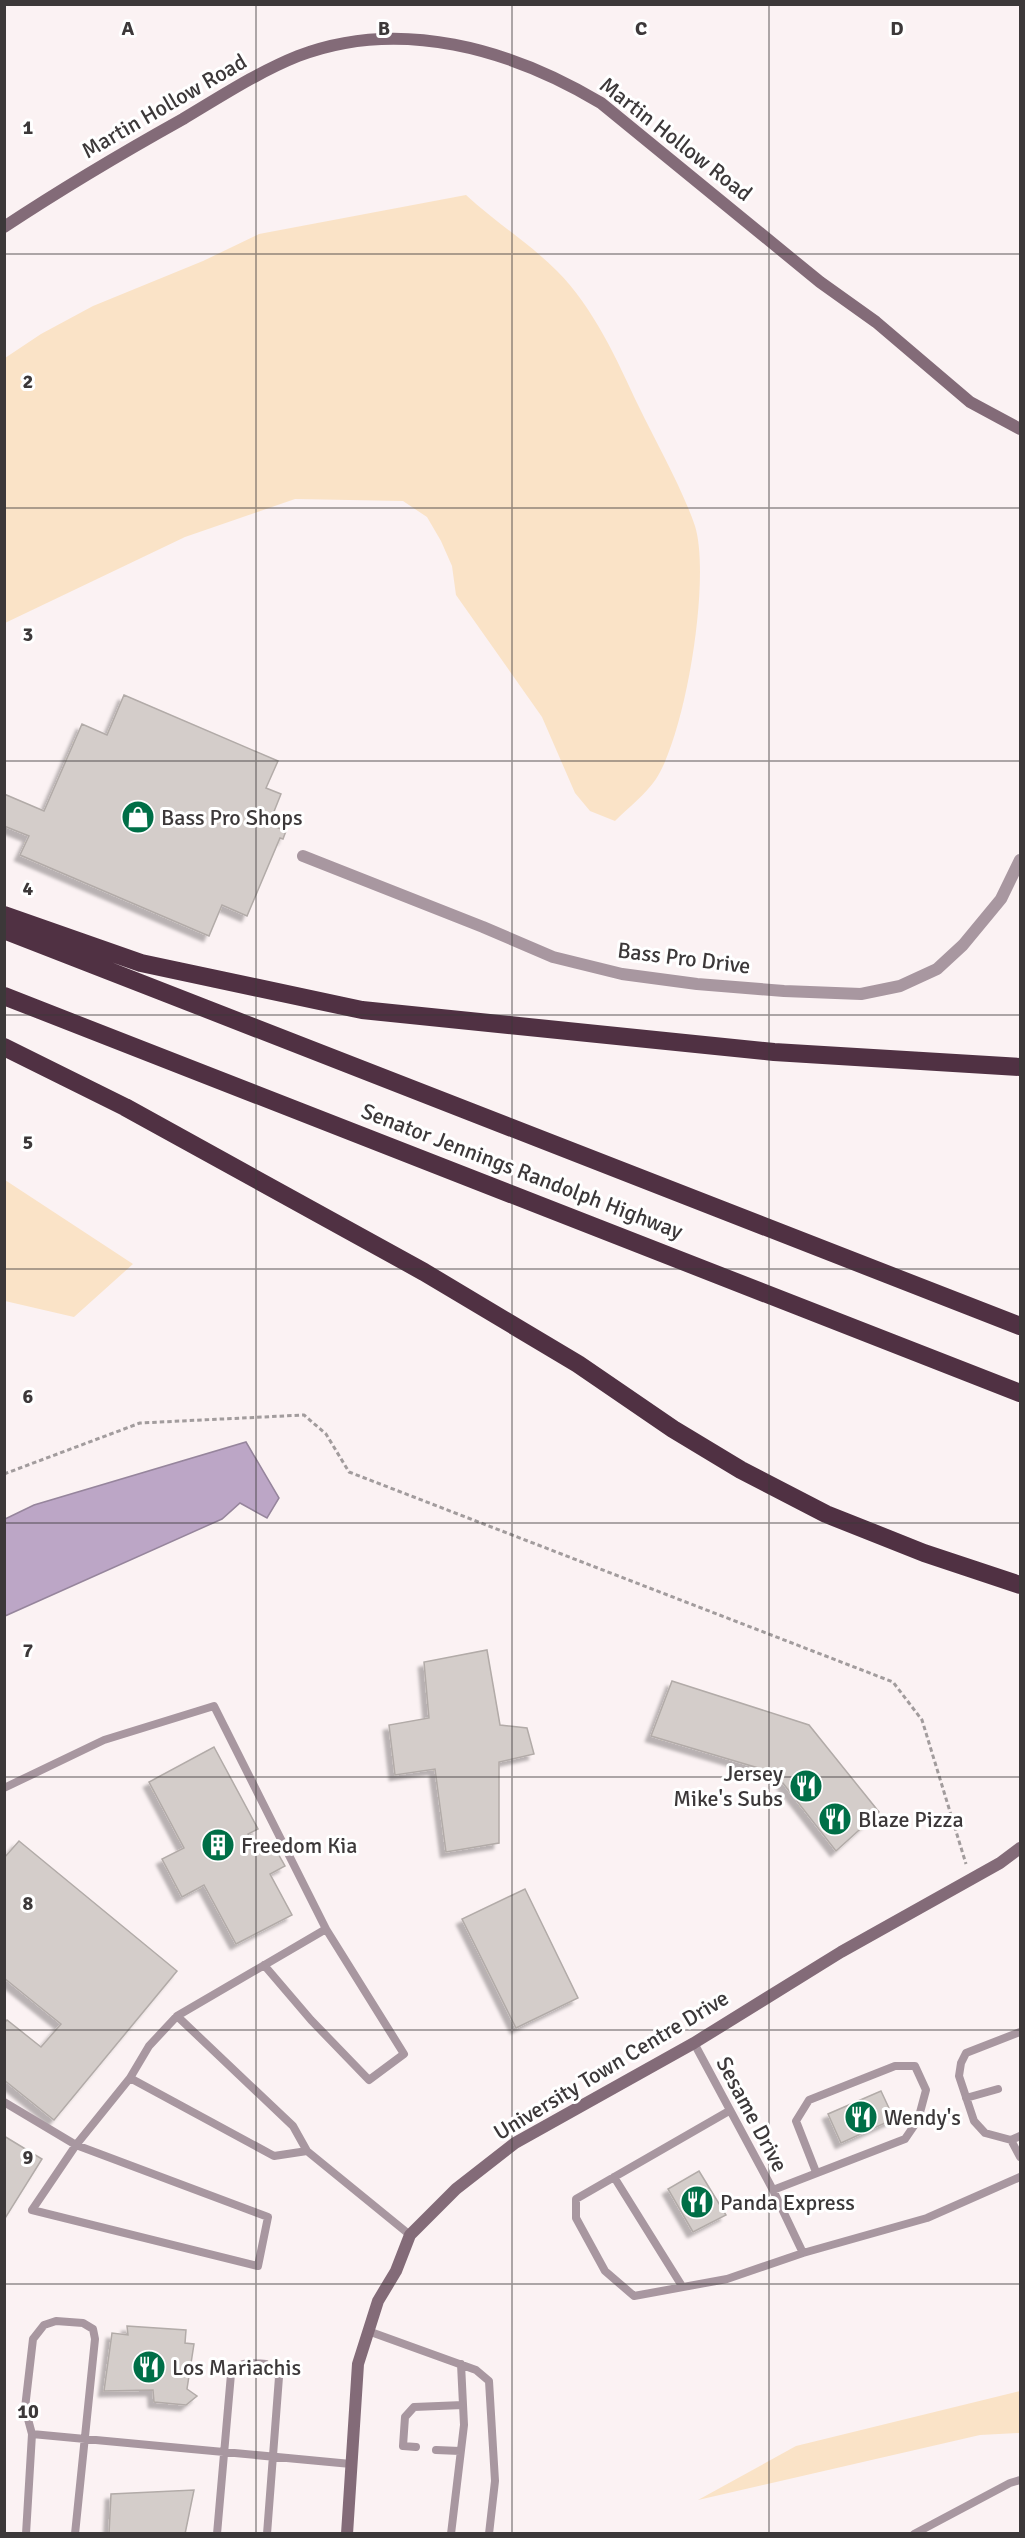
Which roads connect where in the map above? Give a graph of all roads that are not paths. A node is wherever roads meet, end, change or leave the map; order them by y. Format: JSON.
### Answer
{"nodes":[{"id":1,"x":4,"y":227,"type":"edge"},
{"id":2,"x":1020,"y":429,"type":"edge"},
{"id":3,"x":303,"y":856,"type":"dead end"},
{"id":4,"x":1020,"y":860,"type":"edge"},
{"id":5,"x":4,"y":915,"type":"edge"},
{"id":6,"x":4,"y":930,"type":"edge"},
{"id":7,"x":4,"y":996,"type":"edge"},
{"id":8,"x":4,"y":1047,"type":"edge"},
{"id":9,"x":1020,"y":1067,"type":"edge"},
{"id":10,"x":1020,"y":1326,"type":"edge"},
{"id":11,"x":1020,"y":1393,"type":"edge"},
{"id":12,"x":1020,"y":1585,"type":"edge"},
{"id":13,"x":4,"y":1788,"type":"edge"},
{"id":14,"x":1020,"y":1848,"type":"edge"},
{"id":15,"x":326,"y":1929,"type":"junction"},
{"id":16,"x":264,"y":1965,"type":"junction"},
{"id":17,"x":177,"y":2016,"type":"junction"},
{"id":18,"x":1020,"y":2032,"type":"edge"},
{"id":19,"x":694,"y":2043,"type":"junction"},
{"id":20,"x":130,"y":2078,"type":"junction"},
{"id":21,"x":998,"y":2089,"type":"dead end"},
{"id":22,"x":966,"y":2098,"type":"junction"},
{"id":23,"x":4,"y":2102,"type":"edge"},
{"id":24,"x":729,"y":2111,"type":"junction"},
{"id":25,"x":1020,"y":2136,"type":"edge"},
{"id":26,"x":1011,"y":2140,"type":"junction"},
{"id":27,"x":76,"y":2145,"type":"junction"},
{"id":28,"x":307,"y":2151,"type":"junction"},
{"id":29,"x":1020,"y":2157,"type":"edge"},
{"id":30,"x":816,"y":2172,"type":"junction"},
{"id":31,"x":1020,"y":2176,"type":"edge"},
{"id":32,"x":614,"y":2177,"type":"junction"},
{"id":33,"x":773,"y":2190,"type":"junction"},
{"id":34,"x":410,"y":2235,"type":"junction"},
{"id":35,"x":803,"y":2253,"type":"junction"},
{"id":36,"x":681,"y":2286,"type":"junction"},
{"id":37,"x":368,"y":2331,"type":"junction"},
{"id":38,"x":461,"y":2364,"type":"junction"},
{"id":39,"x":463,"y":2405,"type":"junction"},
{"id":40,"x":32,"y":2434,"type":"junction"},
{"id":41,"x":83,"y":2438,"type":"junction"},
{"id":42,"x":416,"y":2447,"type":"dead end"},
{"id":43,"x":436,"y":2450,"type":"dead end"},
{"id":44,"x":460,"y":2451,"type":"junction"},
{"id":45,"x":224,"y":2452,"type":"junction"},
{"id":46,"x":273,"y":2457,"type":"junction"},
{"id":47,"x":351,"y":2464,"type":"junction"},
{"id":48,"x":1020,"y":2480,"type":"edge"},
{"id":49,"x":26,"y":2534,"type":"edge"},
{"id":50,"x":75,"y":2534,"type":"edge"},
{"id":51,"x":217,"y":2534,"type":"edge"},
{"id":52,"x":267,"y":2534,"type":"edge"},
{"id":53,"x":346,"y":2534,"type":"edge"},
{"id":54,"x":451,"y":2534,"type":"edge"},
{"id":55,"x":489,"y":2534,"type":"edge"},
{"id":56,"x":915,"y":2534,"type":"edge"}],
"edges":[{"from":1,"to":2,"type":"street","name":"Martin Hollow Road"},
{"from":3,"to":4,"type":"street","name":"Bass Pro Drive"},
{"from":5,"to":9,"type":"highway"},
{"from":6,"to":10,"type":"highway","name":"Senator Jennings Randolph Highway"},
{"from":7,"to":11,"type":"highway","name":"Senator Jennings Randolph Highway"},
{"from":8,"to":12,"type":"highway"},
{"from":13,"to":15,"type":"lane"},
{"from":14,"to":19,"type":"street","name":"University Town Centre Drive"},
{"from":15,"to":16,"type":"lane"},
{"from":15,"to":16,"type":"lane"},
{"from":16,"to":17,"type":"lane"},
{"from":17,"to":20,"type":"lane"},
{"from":17,"to":28,"type":"lane"},
{"from":18,"to":22,"type":"lane"},
{"from":19,"to":24,"type":"lane","name":"Sesame Drive"},
{"from":19,"to":34,"type":"street","name":"University Town Centre Drive"},
{"from":20,"to":27,"type":"lane"},
{"from":20,"to":28,"type":"lane"},
{"from":21,"to":22,"type":"lane"},
{"from":22,"to":26,"type":"lane"},
{"from":23,"to":27,"type":"lane"},
{"from":24,"to":32,"type":"lane"},
{"from":24,"to":33,"type":"lane","name":"Sesame Drive"},
{"from":25,"to":26,"type":"lane"},
{"from":26,"to":29,"type":"lane"},
{"from":27,"to":27,"type":"lane"},
{"from":28,"to":34,"type":"lane"},
{"from":30,"to":30,"type":"lane"},
{"from":30,"to":33,"type":"lane"},
{"from":31,"to":35,"type":"lane"},
{"from":32,"to":36,"type":"lane"},
{"from":32,"to":36,"type":"lane"},
{"from":33,"to":35,"type":"lane","name":"Sesame Drive"},
{"from":34,"to":37,"type":"street","name":"University Town Centre Drive"},
{"from":35,"to":36,"type":"lane"},
{"from":37,"to":38,"type":"lane"},
{"from":37,"to":47,"type":"street","name":"University Town Centre Drive"},
{"from":38,"to":39,"type":"lane"},
{"from":38,"to":55,"type":"lane"},
{"from":39,"to":42,"type":"lane"},
{"from":39,"to":44,"type":"lane"},
{"from":40,"to":41,"type":"lane"},
{"from":40,"to":41,"type":"lane"},
{"from":40,"to":49,"type":"lane"},
{"from":41,"to":45,"type":"lane"},
{"from":41,"to":50,"type":"lane"},
{"from":43,"to":44,"type":"lane"},
{"from":44,"to":54,"type":"lane"},
{"from":45,"to":46,"type":"lane"},
{"from":45,"to":46,"type":"lane"},
{"from":45,"to":51,"type":"lane"},
{"from":46,"to":47,"type":"lane"},
{"from":46,"to":52,"type":"lane"},
{"from":47,"to":53,"type":"street","name":"University Town Centre Drive"},
{"from":48,"to":56,"type":"lane"}]}
